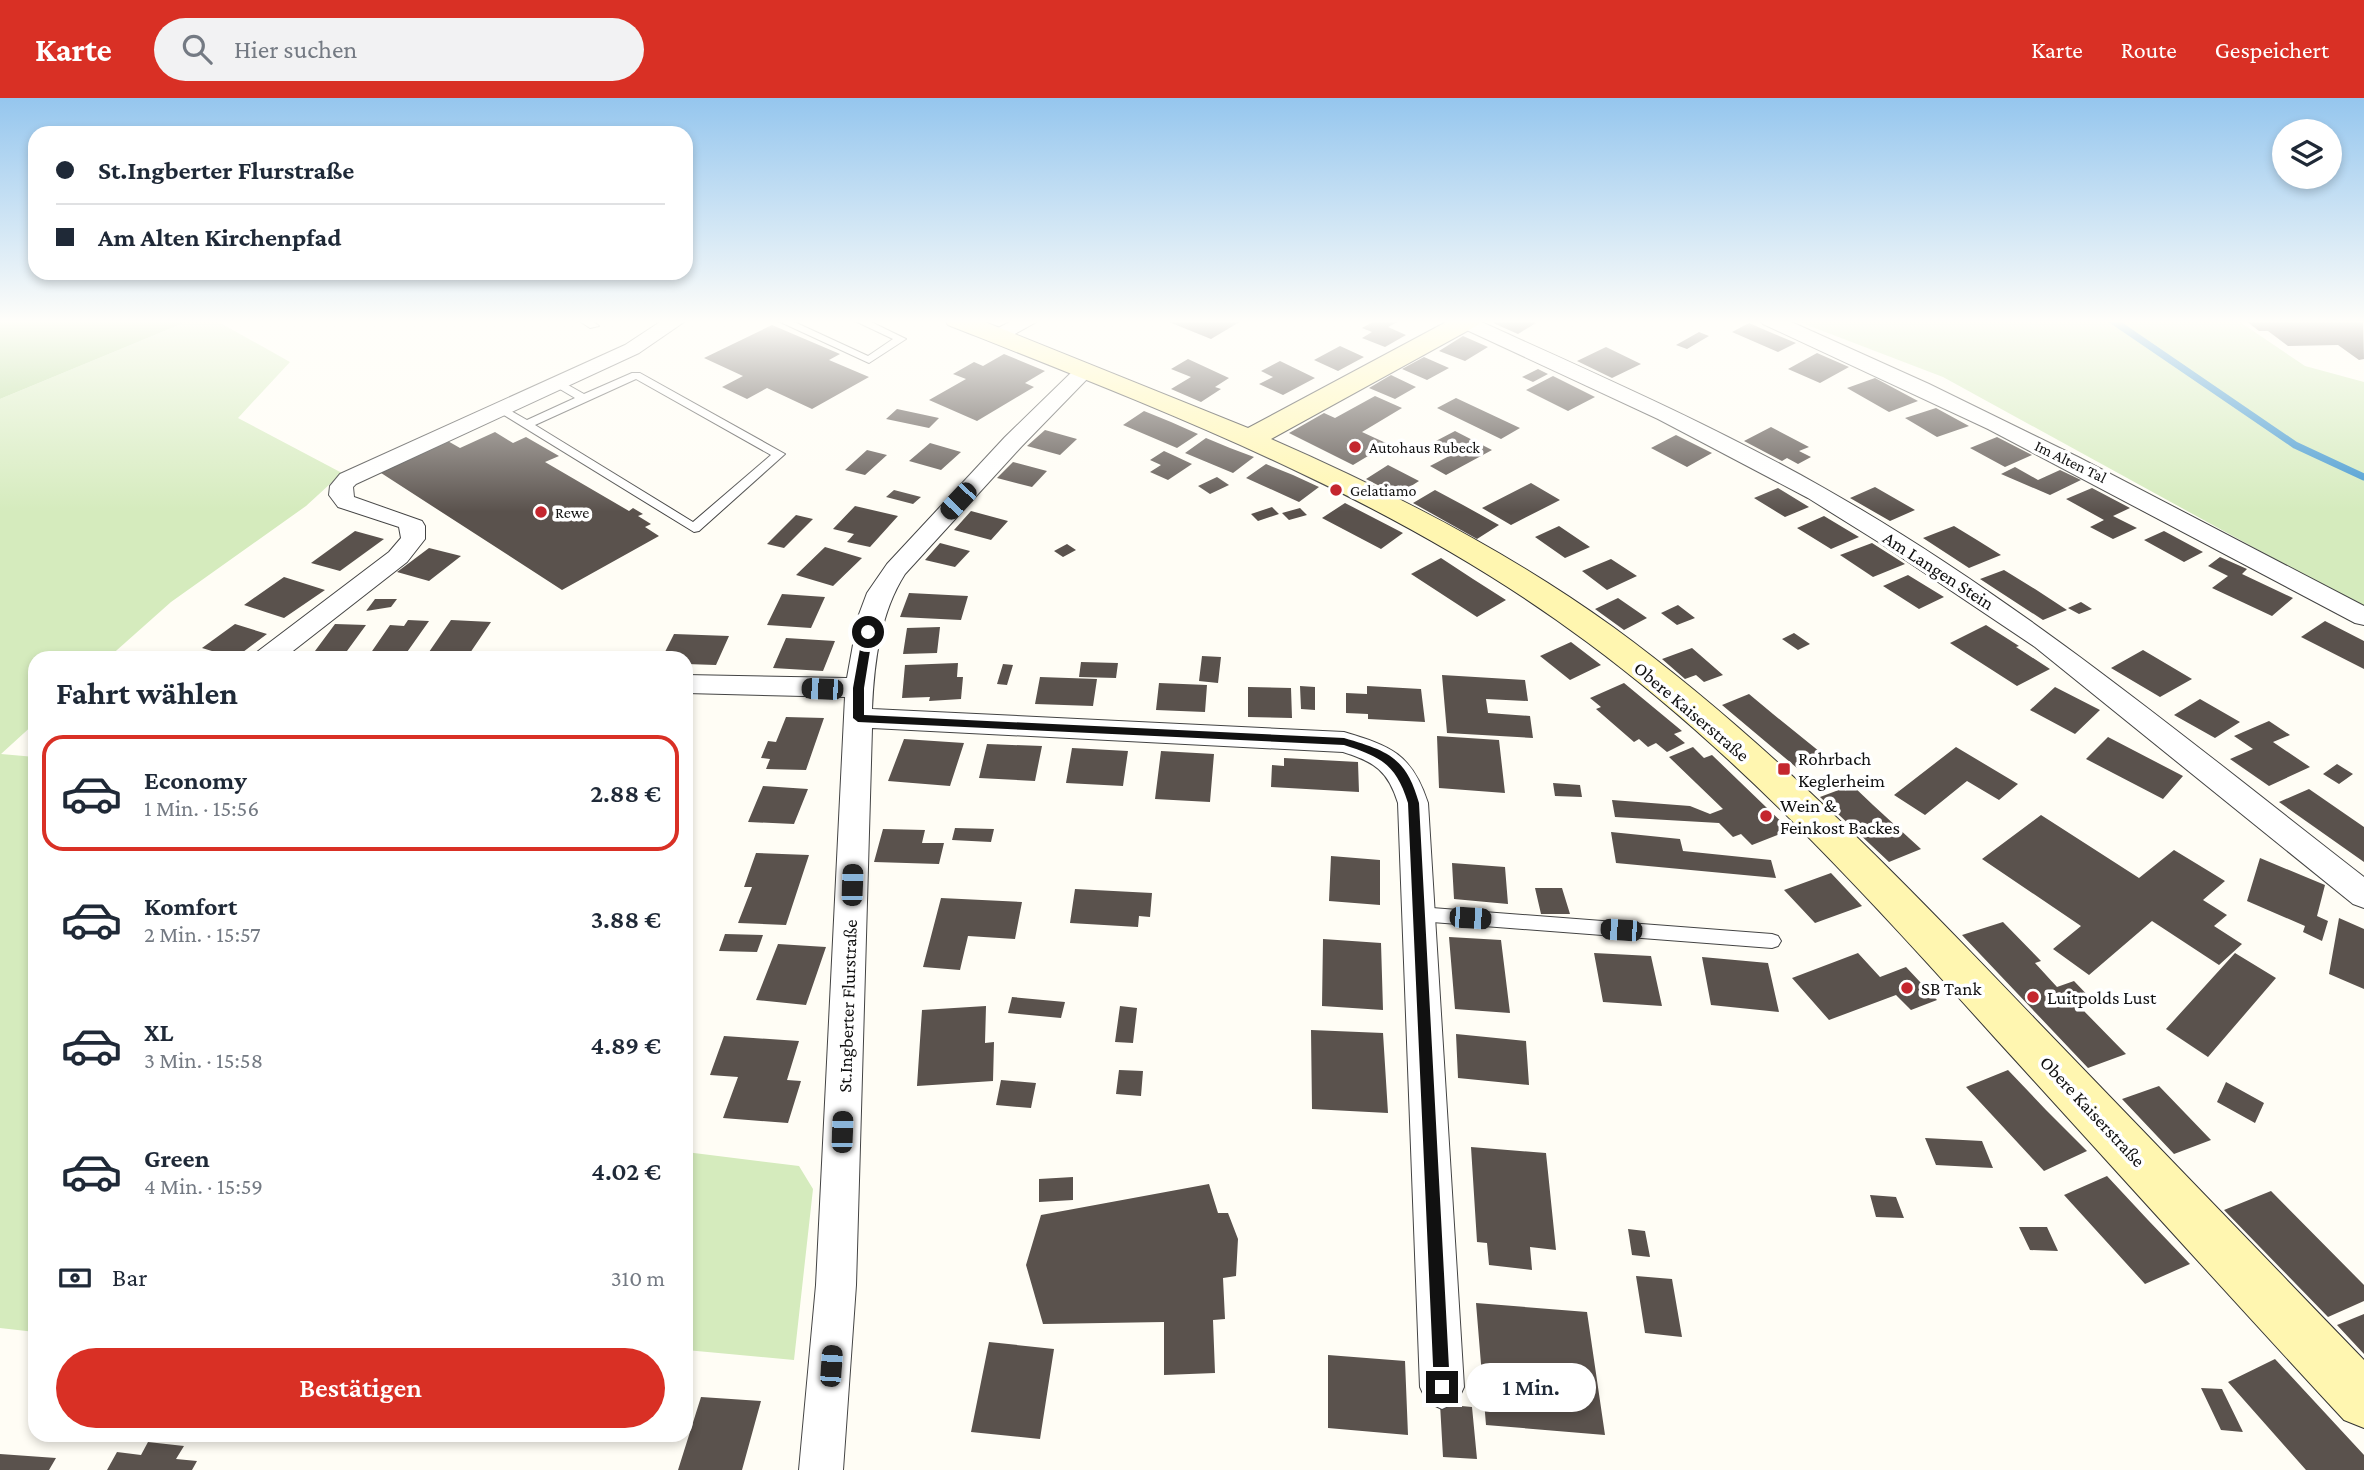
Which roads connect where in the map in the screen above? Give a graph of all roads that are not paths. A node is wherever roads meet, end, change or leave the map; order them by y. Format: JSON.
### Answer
{"nodes":[{"id":1,"x":555,"y":384,"type":"edge"},
{"id":2,"x":559,"y":384,"type":"edge"},
{"id":3,"x":616,"y":384,"type":"edge"},
{"id":4,"x":652,"y":384,"type":"edge"},
{"id":5,"x":1071,"y":384,"type":"edge"},
{"id":6,"x":1116,"y":384,"type":"edge"},
{"id":7,"x":1351,"y":384,"type":"edge"},
{"id":8,"x":1602,"y":384,"type":"edge"},
{"id":9,"x":1913,"y":384,"type":"edge"},
{"id":10,"x":584,"y":398,"type":"junction"},
{"id":11,"x":499,"y":410,"type":"junction"},
{"id":12,"x":526,"y":425,"type":"junction"},
{"id":13,"x":1249,"y":439,"type":"junction"},
{"id":14,"x":2364,"y":617,"type":"edge"},
{"id":15,"x":276,"y":651,"type":"edge"},
{"id":16,"x":693,"y":685,"type":"edge"},
{"id":17,"x":858,"y":703,"type":"junction"},
{"id":18,"x":2364,"y":895,"type":"edge"},
{"id":19,"x":1419,"y":914,"type":"junction"},
{"id":20,"x":1772,"y":941,"type":"dead end"},
{"id":21,"x":1442,"y":1387,"type":"dead end"},
{"id":22,"x":2364,"y":1400,"type":"edge"},
{"id":23,"x":821,"y":1470,"type":"edge"}],
"edges":[{"from":1,"to":11,"type":"street"},
{"from":2,"to":10,"type":"lane"},
{"from":3,"to":10,"type":"lane"},
{"from":4,"to":12,"type":"lane"},
{"from":5,"to":17,"type":"street","name":"St.Ingberter Flurstraße"},
{"from":6,"to":13,"type":"main road","name":"Obere Kaiserstraße"},
{"from":7,"to":13,"type":"main road"},
{"from":8,"to":18,"type":"street","name":"Am Langen Stein"},
{"from":9,"to":14,"type":"street","name":"Im Alten Tal"},
{"from":10,"to":12,"type":"lane"},
{"from":11,"to":12,"type":"lane"},
{"from":11,"to":15,"type":"street"},
{"from":13,"to":22,"type":"main road","name":"Obere Kaiserstraße"},
{"from":16,"to":17,"type":"street"},
{"from":17,"to":19,"type":"street"},
{"from":17,"to":23,"type":"street","name":"St.Ingberter Flurstraße"},
{"from":19,"to":20,"type":"lane"},
{"from":19,"to":21,"type":"street"}]}
